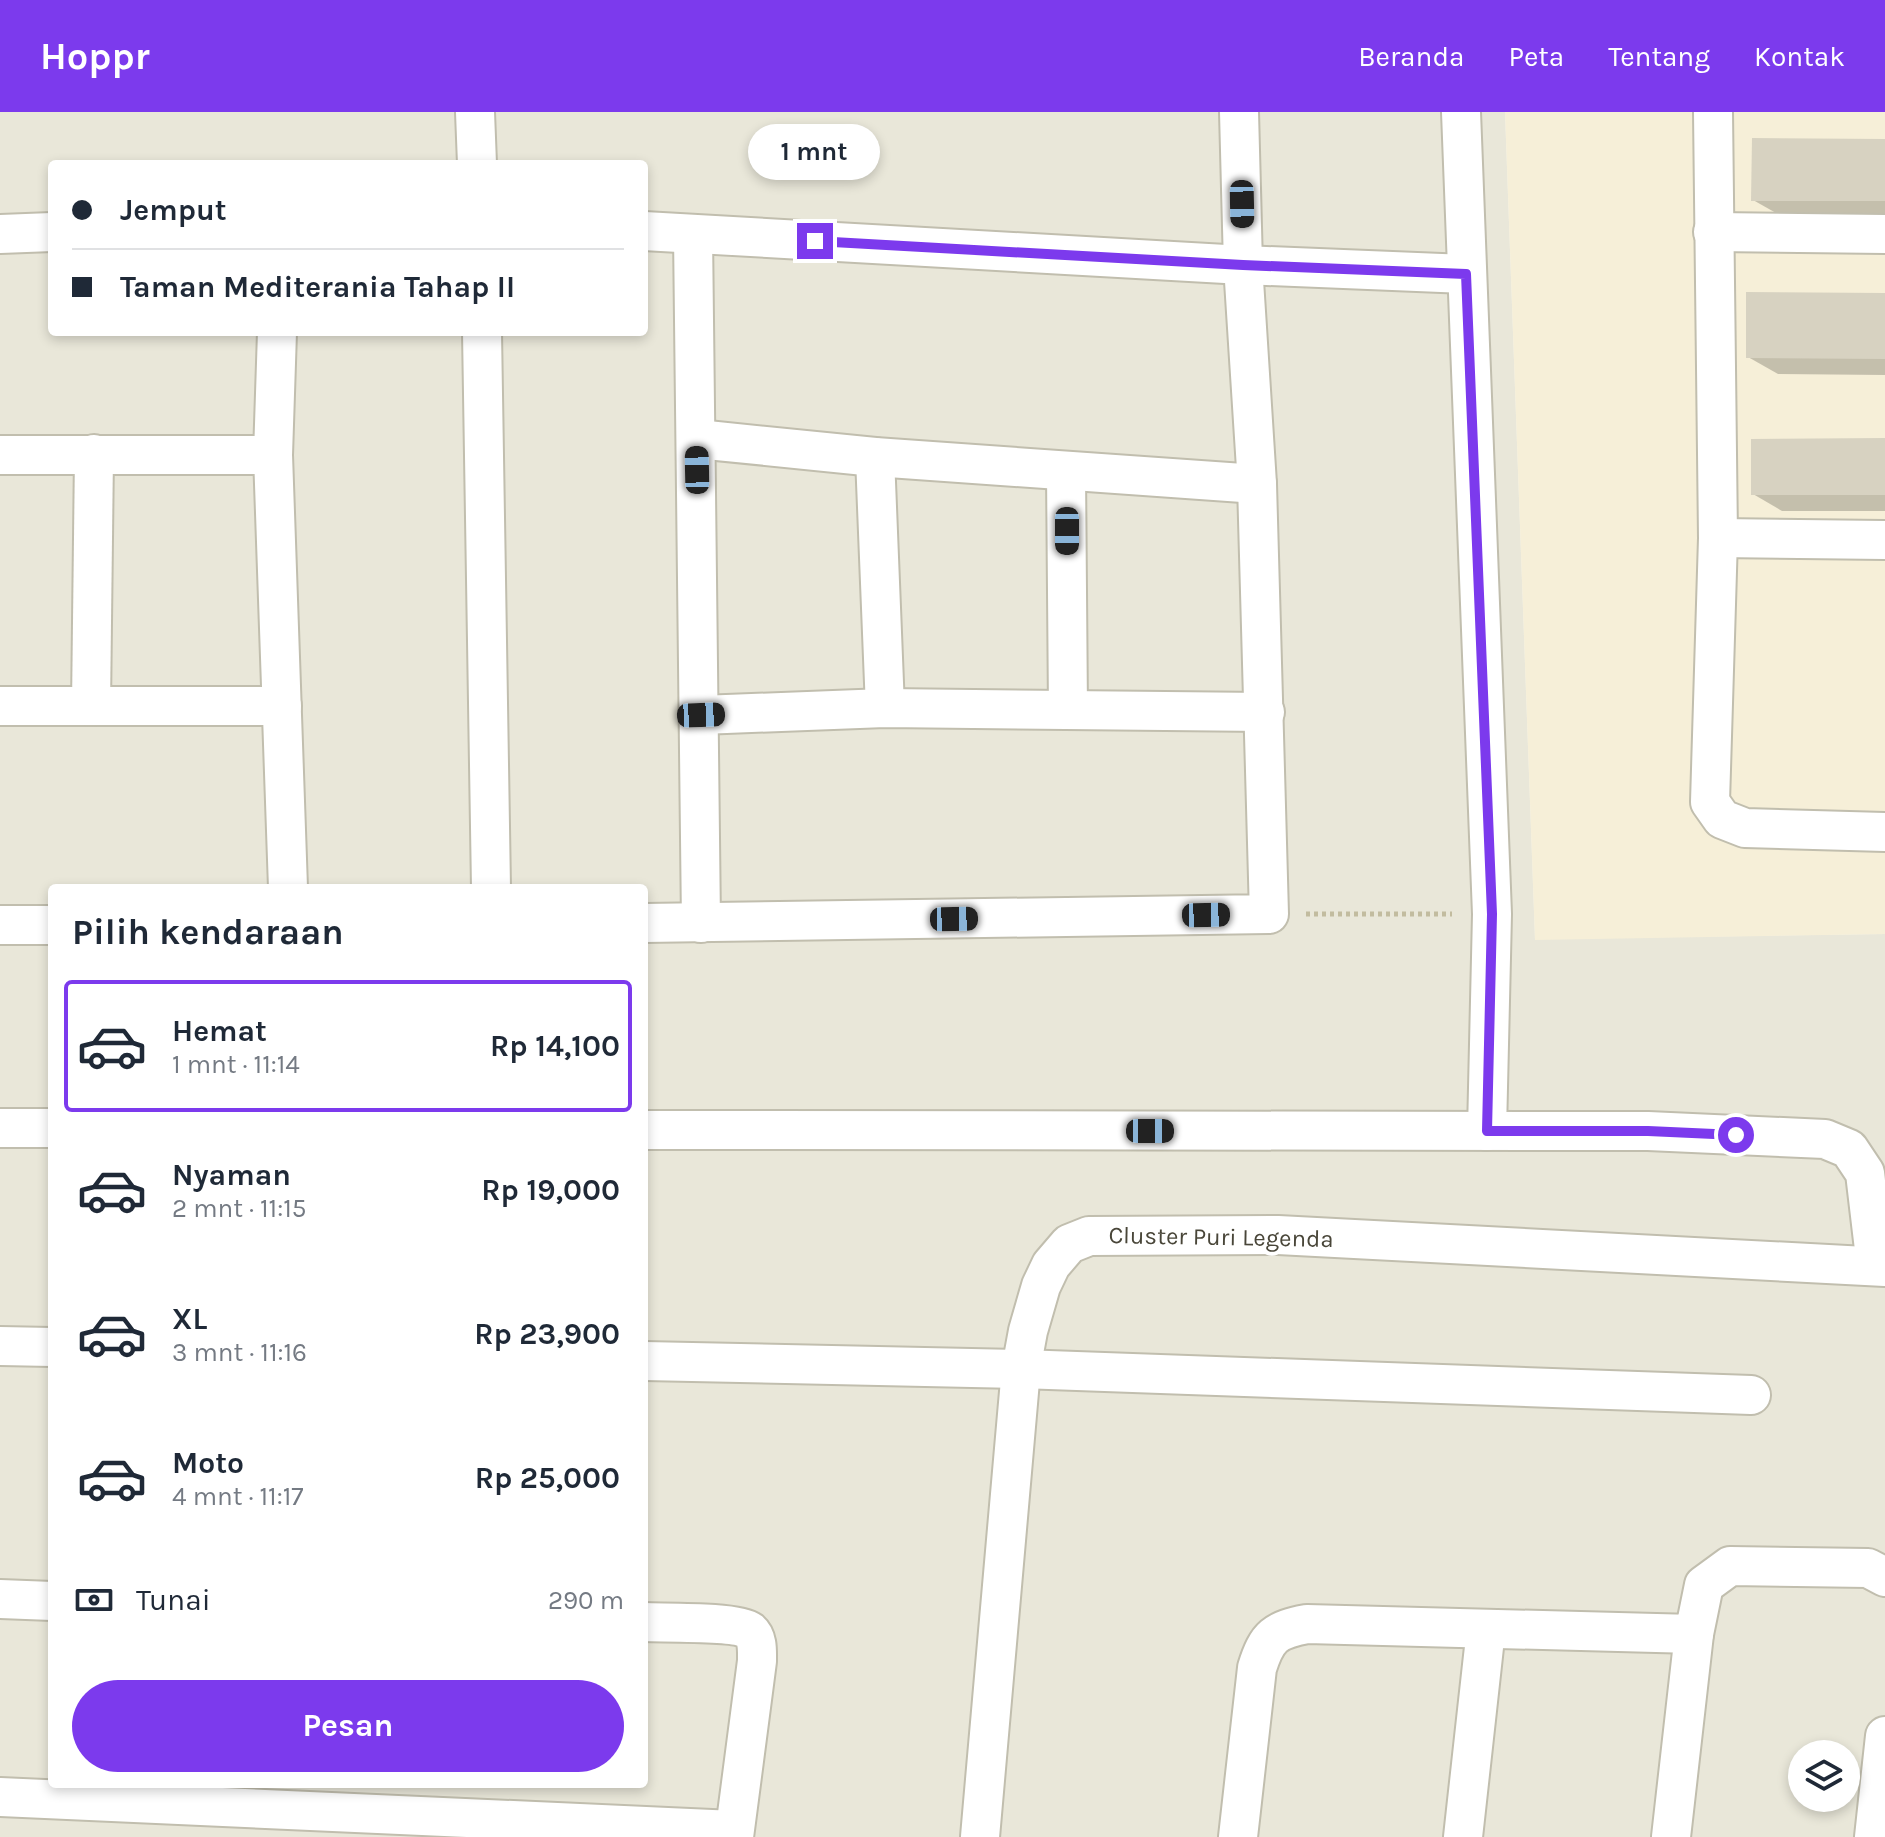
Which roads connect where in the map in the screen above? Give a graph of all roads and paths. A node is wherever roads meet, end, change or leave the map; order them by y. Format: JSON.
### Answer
{"nodes":[{"id":1,"x":475,"y":112,"type":"edge"},
{"id":2,"x":1239,"y":112,"type":"edge"},
{"id":3,"x":1461,"y":112,"type":"edge"},
{"id":4,"x":1713,"y":112,"type":"edge"},
{"id":5,"x":477,"y":160,"type":"edge"},
{"id":6,"x":648,"y":231,"type":"edge"},
{"id":7,"x":48,"y":232,"type":"edge"},
{"id":8,"x":1713,"y":232,"type":"junction"},
{"id":9,"x":0,"y":234,"type":"edge"},
{"id":10,"x":693,"y":234,"type":"junction"},
{"id":11,"x":1885,"y":234,"type":"edge"},
{"id":12,"x":1243,"y":265,"type":"junction"},
{"id":13,"x":1466,"y":274,"type":"junction"},
{"id":14,"x":277,"y":336,"type":"edge"},
{"id":15,"x":482,"y":336,"type":"edge"},
{"id":16,"x":697,"y":439,"type":"junction"},
{"id":17,"x":94,"y":454,"type":"junction"},
{"id":18,"x":0,"y":455,"type":"edge"},
{"id":19,"x":273,"y":455,"type":"junction"},
{"id":20,"x":875,"y":457,"type":"junction"},
{"id":21,"x":1066,"y":472,"type":"junction"},
{"id":22,"x":1257,"y":484,"type":"junction"},
{"id":23,"x":1718,"y":538,"type":"junction"},
{"id":24,"x":1885,"y":540,"type":"edge"},
{"id":25,"x":0,"y":706,"type":"edge"},
{"id":26,"x":91,"y":706,"type":"junction"},
{"id":27,"x":282,"y":706,"type":"junction"},
{"id":28,"x":885,"y":708,"type":"junction"},
{"id":29,"x":1068,"y":710,"type":"junction"},
{"id":30,"x":1265,"y":712,"type":"junction"},
{"id":31,"x":701,"y":715,"type":"junction"},
{"id":32,"x":1885,"y":832,"type":"edge"},
{"id":33,"x":288,"y":884,"type":"edge"},
{"id":34,"x":491,"y":884,"type":"edge"},
{"id":35,"x":1269,"y":914,"type":"junction"},
{"id":36,"x":1492,"y":914,"type":"junction"},
{"id":37,"x":648,"y":923,"type":"edge"},
{"id":38,"x":701,"y":923,"type":"junction"},
{"id":39,"x":0,"y":925,"type":"edge"},
{"id":40,"x":48,"y":925,"type":"edge"},
{"id":41,"x":0,"y":1128,"type":"edge"},
{"id":42,"x":48,"y":1128,"type":"edge"},
{"id":43,"x":648,"y":1130,"type":"edge"},
{"id":44,"x":1487,"y":1131,"type":"junction"},
{"id":45,"x":1881,"y":1267,"type":"edge"},
{"id":46,"x":0,"y":1346,"type":"edge"},
{"id":47,"x":48,"y":1347,"type":"edge"},
{"id":48,"x":648,"y":1361,"type":"edge"},
{"id":49,"x":1021,"y":1369,"type":"junction"},
{"id":50,"x":1751,"y":1395,"type":"dead end"},
{"id":51,"x":1885,"y":1577,"type":"edge"},
{"id":52,"x":0,"y":1599,"type":"edge"},
{"id":53,"x":48,"y":1601,"type":"edge"},
{"id":54,"x":648,"y":1622,"type":"edge"},
{"id":55,"x":1486,"y":1629,"type":"junction"},
{"id":56,"x":1694,"y":1634,"type":"junction"},
{"id":57,"x":1885,"y":1736,"type":"edge"},
{"id":58,"x":0,"y":1797,"type":"edge"},
{"id":59,"x":734,"y":1834,"type":"edge"},
{"id":60,"x":980,"y":1837,"type":"edge"},
{"id":61,"x":1238,"y":1837,"type":"edge"},
{"id":62,"x":1463,"y":1837,"type":"edge"},
{"id":63,"x":1671,"y":1837,"type":"edge"},
{"id":64,"x":1874,"y":1837,"type":"edge"}],
"edges":[{"from":1,"to":5,"type":"street"},
{"from":2,"to":12,"type":"street"},
{"from":3,"to":13,"type":"street"},
{"from":4,"to":8,"type":"street"},
{"from":6,"to":10,"type":"street"},
{"from":7,"to":9,"type":"street"},
{"from":8,"to":11,"type":"street"},
{"from":8,"to":23,"type":"street"},
{"from":10,"to":12,"type":"street"},
{"from":10,"to":16,"type":"street"},
{"from":12,"to":13,"type":"street"},
{"from":12,"to":22,"type":"street"},
{"from":13,"to":36,"type":"street"},
{"from":14,"to":19,"type":"street"},
{"from":15,"to":34,"type":"street"},
{"from":16,"to":20,"type":"street"},
{"from":16,"to":31,"type":"street"},
{"from":17,"to":18,"type":"street"},
{"from":17,"to":19,"type":"street"},
{"from":17,"to":26,"type":"street"},
{"from":19,"to":27,"type":"street"},
{"from":20,"to":21,"type":"street"},
{"from":20,"to":28,"type":"street"},
{"from":21,"to":22,"type":"street"},
{"from":21,"to":29,"type":"street"},
{"from":22,"to":30,"type":"street"},
{"from":23,"to":24,"type":"street"},
{"from":23,"to":32,"type":"street"},
{"from":25,"to":26,"type":"street"},
{"from":26,"to":27,"type":"street"},
{"from":27,"to":33,"type":"street"},
{"from":28,"to":29,"type":"street"},
{"from":28,"to":31,"type":"street"},
{"from":29,"to":30,"type":"street"},
{"from":30,"to":35,"type":"street"},
{"from":31,"to":38,"type":"street"},
{"from":35,"to":36,"type":"path"},
{"from":35,"to":38,"type":"street"},
{"from":36,"to":44,"type":"street"},
{"from":37,"to":38,"type":"street"},
{"from":39,"to":40,"type":"street"},
{"from":41,"to":42,"type":"street"},
{"from":43,"to":44,"type":"street"},
{"from":44,"to":45,"type":"street"},
{"from":45,"to":49,"type":"street","name":"Cluster Puri Legenda"},
{"from":46,"to":47,"type":"street"},
{"from":48,"to":49,"type":"street"},
{"from":49,"to":50,"type":"street"},
{"from":49,"to":60,"type":"street","name":"Cluster Puri Legenda"},
{"from":51,"to":56,"type":"street"},
{"from":52,"to":53,"type":"street"},
{"from":54,"to":59,"type":"street"},
{"from":55,"to":56,"type":"street"},
{"from":55,"to":61,"type":"street"},
{"from":55,"to":62,"type":"street"},
{"from":56,"to":63,"type":"street"},
{"from":57,"to":64,"type":"street"},
{"from":58,"to":59,"type":"street"}]}
